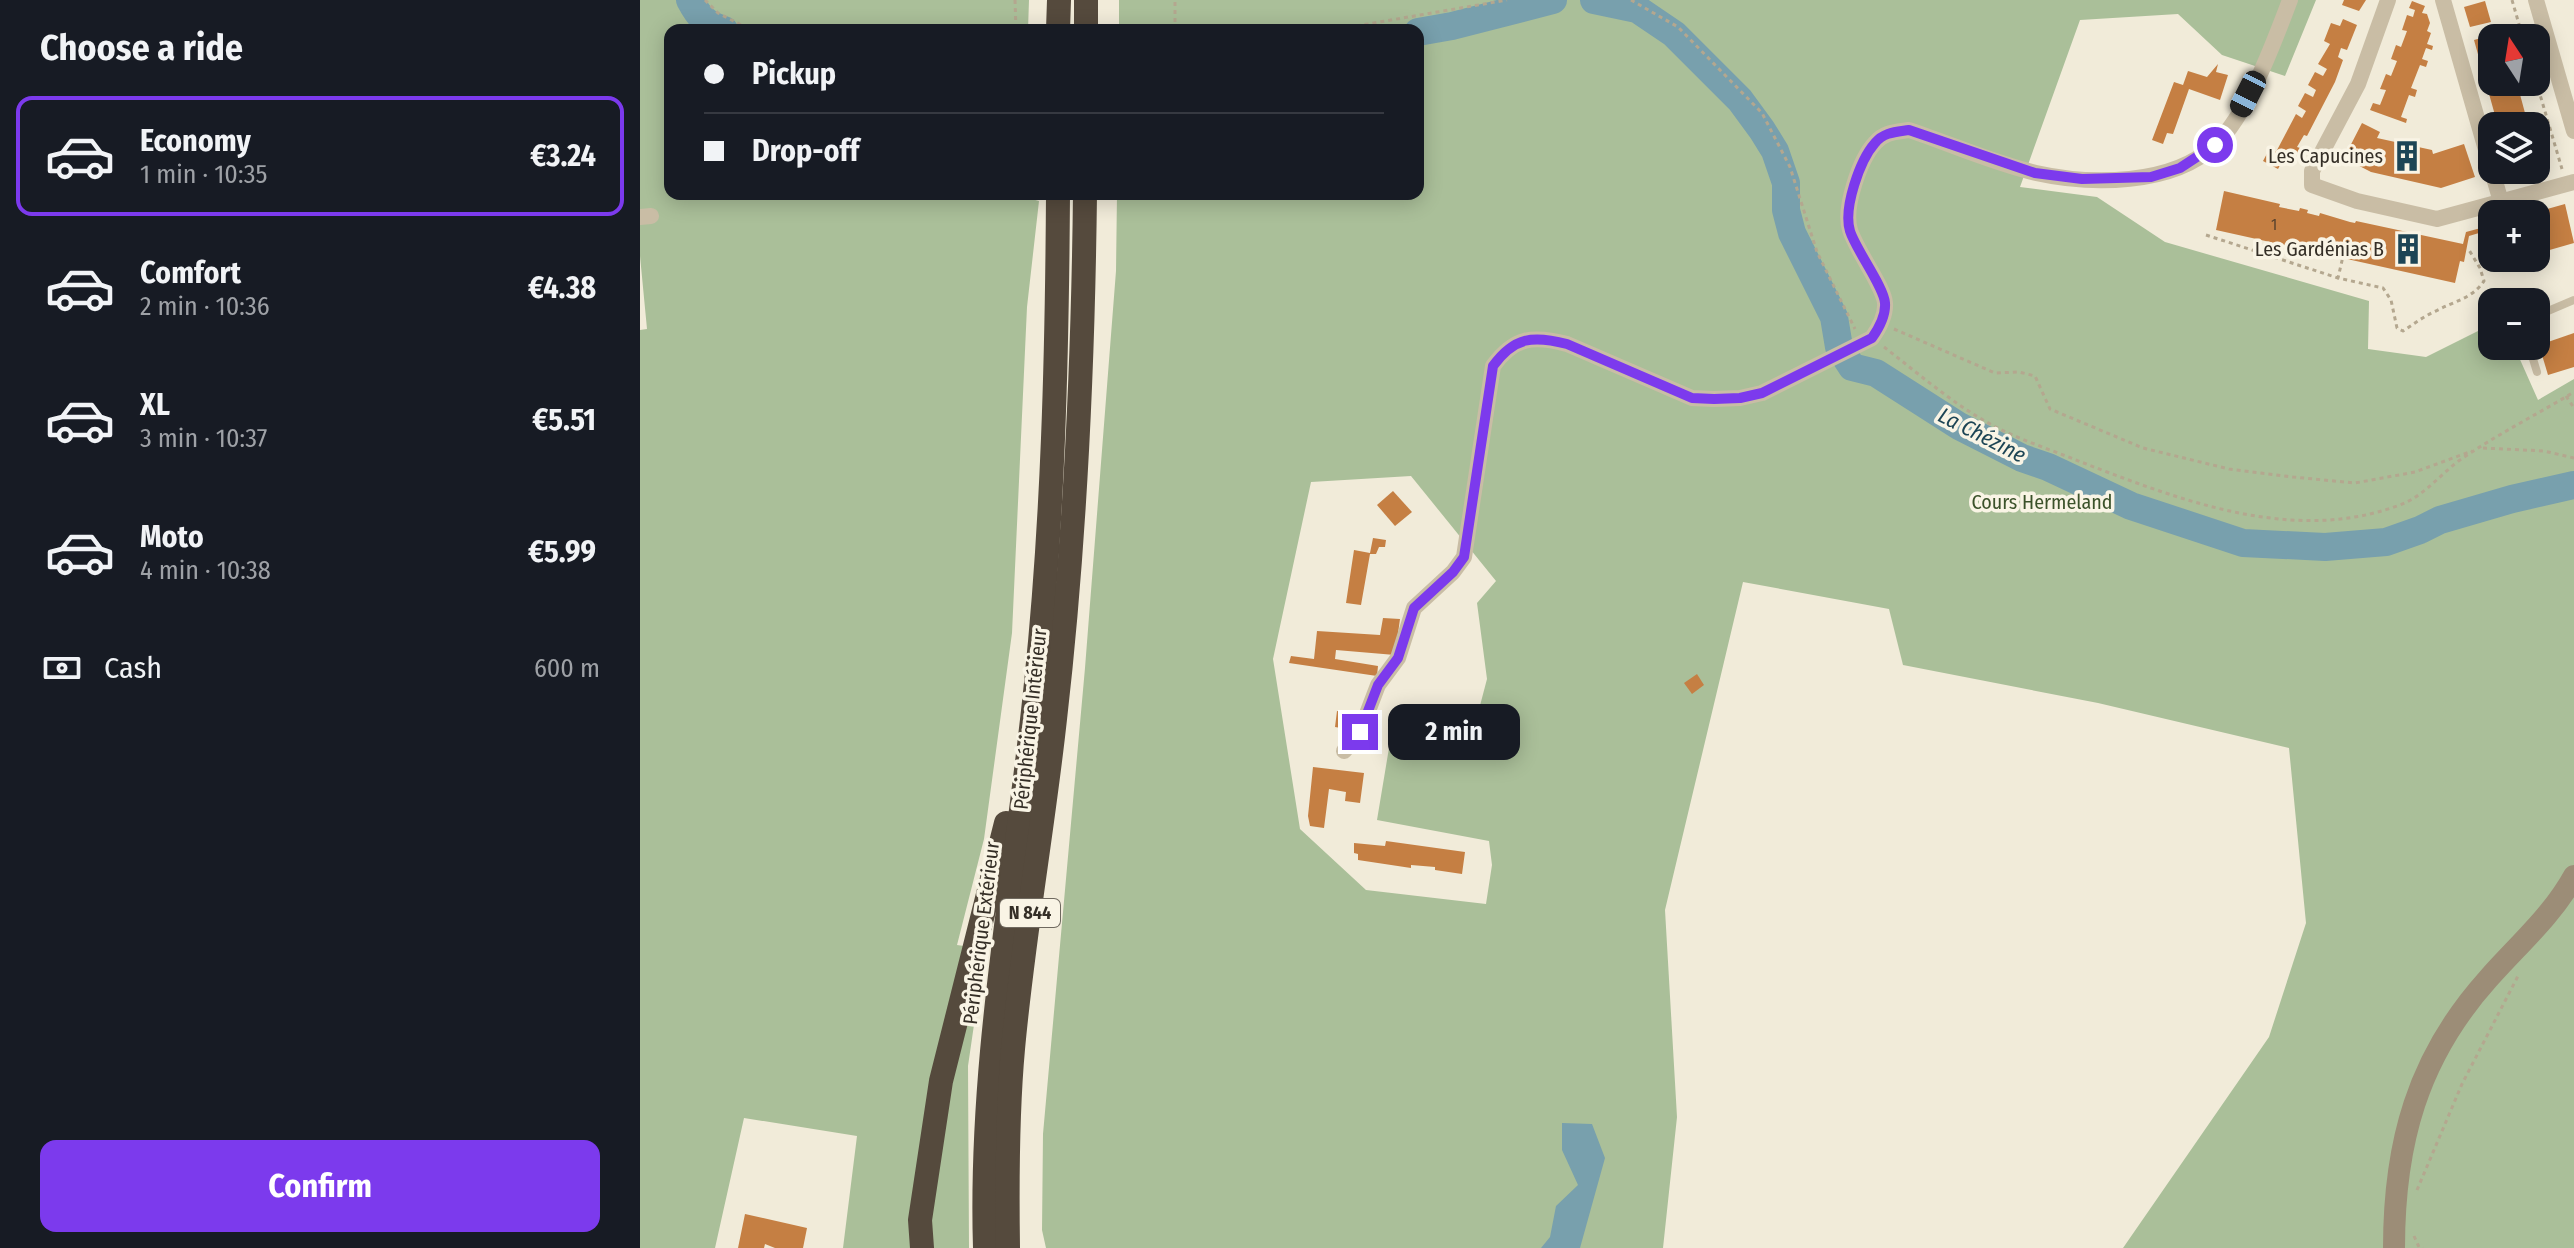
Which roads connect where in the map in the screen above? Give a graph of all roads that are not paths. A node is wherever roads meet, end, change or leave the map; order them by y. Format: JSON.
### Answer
{"nodes":[{"id":1,"x":1059,"y":0,"type":"edge"},
{"id":2,"x":1086,"y":0,"type":"edge"},
{"id":3,"x":2290,"y":0,"type":"edge"},
{"id":4,"x":2388,"y":0,"type":"edge"},
{"id":5,"x":2443,"y":0,"type":"edge"},
{"id":6,"x":2536,"y":0,"type":"edge"},
{"id":7,"x":1058,"y":24,"type":"edge"},
{"id":8,"x":1086,"y":24,"type":"edge"},
{"id":9,"x":2574,"y":131,"type":"edge"},
{"id":10,"x":2570,"y":183,"type":"edge"},
{"id":11,"x":1058,"y":200,"type":"edge"},
{"id":12,"x":1085,"y":200,"type":"edge"},
{"id":13,"x":2500,"y":200,"type":"edge"},
{"id":14,"x":2508,"y":200,"type":"edge"},
{"id":15,"x":2478,"y":208,"type":"edge"},
{"id":16,"x":2574,"y":300,"type":"edge"},
{"id":17,"x":2550,"y":310,"type":"edge"},
{"id":18,"x":2533,"y":360,"type":"edge"},
{"id":19,"x":2537,"y":372,"type":"dead end"},
{"id":20,"x":1344,"y":751,"type":"dead end"},
{"id":21,"x":1021,"y":812,"type":"junction"},
{"id":22,"x":2574,"y":876,"type":"edge"},
{"id":23,"x":1007,"y":1160,"type":"junction"},
{"id":24,"x":922,"y":1248,"type":"edge"},
{"id":25,"x":985,"y":1248,"type":"edge"},
{"id":26,"x":1008,"y":1248,"type":"edge"},
{"id":27,"x":1025,"y":1248,"type":"edge"},
{"id":28,"x":2394,"y":1248,"type":"edge"}],
"edges":[{"from":1,"to":7,"type":"highway"},
{"from":2,"to":8,"type":"highway"},
{"from":3,"to":20,"type":"street"},
{"from":4,"to":15,"type":"street"},
{"from":5,"to":13,"type":"street"},
{"from":6,"to":9,"type":"street"},
{"from":10,"to":14,"type":"street"},
{"from":11,"to":21,"type":"highway","name":"Périphérique Extérieur","number":"N 844"},
{"from":12,"to":23,"type":"highway","name":"Périphérique Intérieur","number":"N 844"},
{"from":16,"to":17,"type":"lane"},
{"from":18,"to":19,"type":"lane"},
{"from":21,"to":24,"type":"highway"},
{"from":21,"to":25,"type":"highway","name":"Périphérique Extérieur","number":"N 844"},
{"from":22,"to":28,"type":"street"},
{"from":23,"to":26,"type":"highway","name":"Périphérique Intérieur","number":"N 844"},
{"from":23,"to":27,"type":"highway"}]}
